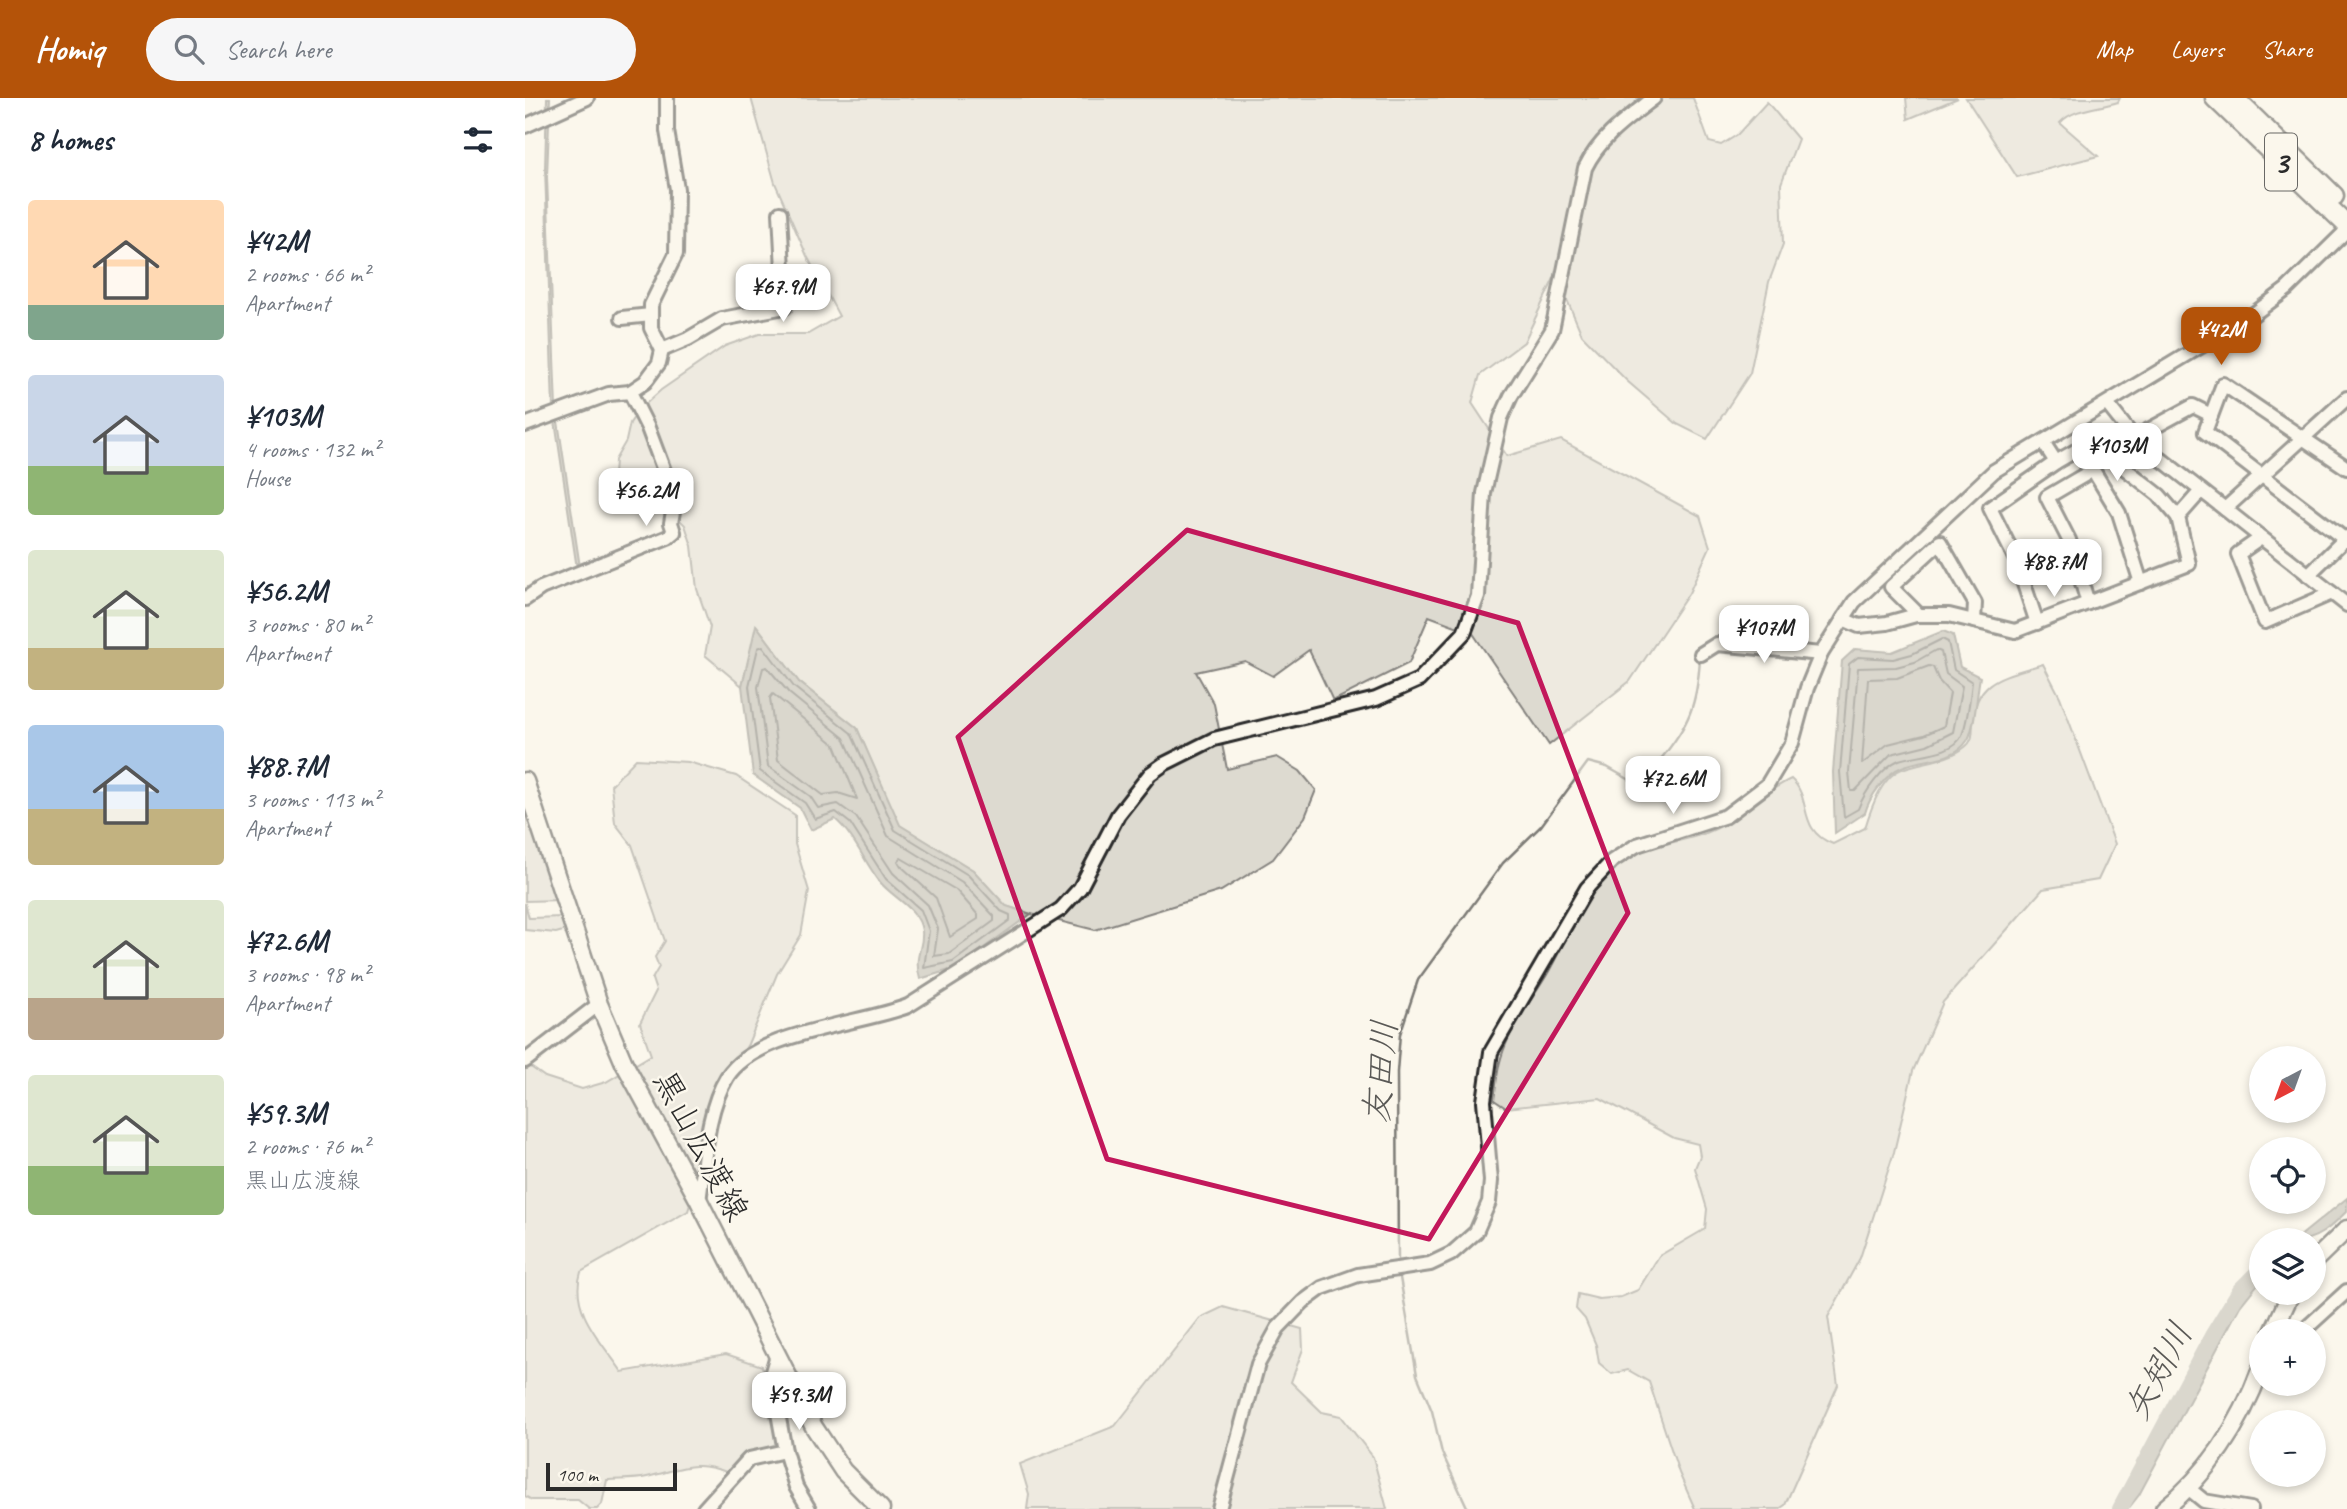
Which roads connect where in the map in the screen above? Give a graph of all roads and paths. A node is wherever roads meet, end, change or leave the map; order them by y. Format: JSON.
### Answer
{"nodes":[{"id":1,"x":587,"y":98,"type":"edge"},
{"id":2,"x":667,"y":98,"type":"edge"},
{"id":3,"x":1654,"y":98,"type":"edge"},
{"id":4,"x":2215,"y":98,"type":"edge"},
{"id":5,"x":2234,"y":98,"type":"edge"},
{"id":6,"x":525,"y":126,"type":"edge"},
{"id":7,"x":2347,"y":208,"type":"edge"},
{"id":8,"x":781,"y":213,"type":"dead end"},
{"id":9,"x":2347,"y":227,"type":"edge"},
{"id":10,"x":651,"y":315,"type":"junction"},
{"id":11,"x":622,"y":318,"type":"dead end"},
{"id":12,"x":662,"y":350,"type":"junction"},
{"id":13,"x":630,"y":392,"type":"junction"},
{"id":14,"x":2345,"y":402,"type":"edge"},
{"id":15,"x":2107,"y":404,"type":"junction"},
{"id":16,"x":2211,"y":415,"type":"junction"},
{"id":17,"x":525,"y":425,"type":"edge"},
{"id":18,"x":2134,"y":438,"type":"junction"},
{"id":19,"x":2304,"y":438,"type":"junction"},
{"id":20,"x":2043,"y":442,"type":"junction"},
{"id":21,"x":2056,"y":462,"type":"junction"},
{"id":22,"x":2347,"y":468,"type":"edge"},
{"id":23,"x":2261,"y":476,"type":"junction"},
{"id":24,"x":2201,"y":491,"type":"junction"},
{"id":25,"x":2225,"y":509,"type":"junction"},
{"id":26,"x":2178,"y":517,"type":"junction"},
{"id":27,"x":2261,"y":538,"type":"junction"},
{"id":28,"x":2346,"y":539,"type":"edge"},
{"id":29,"x":2308,"y":575,"type":"junction"},
{"id":30,"x":2141,"y":583,"type":"junction"},
{"id":31,"x":2332,"y":593,"type":"junction"},
{"id":32,"x":525,"y":599,"type":"edge"},
{"id":33,"x":2088,"y":603,"type":"junction"},
{"id":34,"x":2347,"y":605,"type":"edge"},
{"id":35,"x":1919,"y":615,"type":"junction"},
{"id":36,"x":1843,"y":619,"type":"junction"},
{"id":37,"x":1974,"y":621,"type":"junction"},
{"id":38,"x":2037,"y":623,"type":"junction"},
{"id":39,"x":1701,"y":654,"type":"dead end"},
{"id":40,"x":1821,"y":654,"type":"junction"},
{"id":41,"x":525,"y":781,"type":"edge"},
{"id":42,"x":599,"y":1004,"type":"junction"},
{"id":43,"x":525,"y":1061,"type":"edge"},
{"id":44,"x":699,"y":1201,"type":"junction"},
{"id":45,"x":2347,"y":1229,"type":"edge"},
{"id":46,"x":2326,"y":1249,"type":"edge"},
{"id":47,"x":2347,"y":1291,"type":"edge"},
{"id":48,"x":2316,"y":1319,"type":"edge"},
{"id":49,"x":777,"y":1355,"type":"junction"},
{"id":50,"x":2249,"y":1396,"type":"edge"},
{"id":51,"x":785,"y":1451,"type":"junction"},
{"id":52,"x":2187,"y":1488,"type":"junction"},
{"id":53,"x":704,"y":1509,"type":"edge"},
{"id":54,"x":809,"y":1509,"type":"edge"},
{"id":55,"x":881,"y":1509,"type":"edge"},
{"id":56,"x":1219,"y":1509,"type":"edge"},
{"id":57,"x":2164,"y":1509,"type":"edge"},
{"id":58,"x":2251,"y":1509,"type":"edge"}],
"edges":[{"from":1,"to":6,"type":"street"},
{"from":2,"to":10,"type":"street"},
{"from":3,"to":44,"type":"street"},
{"from":4,"to":9,"type":"highway","number":"3"},
{"from":5,"to":7,"type":"highway","number":"3"},
{"from":8,"to":12,"type":"street"},
{"from":9,"to":15,"type":"street"},
{"from":10,"to":11,"type":"street"},
{"from":10,"to":12,"type":"street"},
{"from":12,"to":13,"type":"street"},
{"from":13,"to":17,"type":"street"},
{"from":13,"to":32,"type":"street"},
{"from":14,"to":19,"type":"street"},
{"from":15,"to":18,"type":"street"},
{"from":15,"to":20,"type":"street"},
{"from":16,"to":18,"type":"street"},
{"from":16,"to":19,"type":"street"},
{"from":16,"to":23,"type":"street"},
{"from":18,"to":24,"type":"street"},
{"from":19,"to":22,"type":"street"},
{"from":19,"to":23,"type":"street"},
{"from":20,"to":21,"type":"street"},
{"from":20,"to":36,"type":"street"},
{"from":21,"to":26,"type":"street"},
{"from":21,"to":38,"type":"street"},
{"from":23,"to":25,"type":"street"},
{"from":23,"to":28,"type":"street"},
{"from":24,"to":25,"type":"street"},
{"from":24,"to":26,"type":"street"},
{"from":25,"to":27,"type":"street"},
{"from":26,"to":30,"type":"street"},
{"from":27,"to":29,"type":"street"},
{"from":27,"to":31,"type":"street"},
{"from":28,"to":29,"type":"street"},
{"from":29,"to":31,"type":"street"},
{"from":30,"to":33,"type":"street"},
{"from":30,"to":33,"type":"street"},
{"from":31,"to":34,"type":"street"},
{"from":33,"to":38,"type":"street"},
{"from":35,"to":36,"type":"street"},
{"from":35,"to":37,"type":"street"},
{"from":35,"to":37,"type":"street"},
{"from":36,"to":40,"type":"street"},
{"from":37,"to":38,"type":"street"},
{"from":39,"to":40,"type":"street"},
{"from":40,"to":56,"type":"street"},
{"from":41,"to":42,"type":"main road","name":"黒山広渡線"},
{"from":42,"to":43,"type":"street"},
{"from":42,"to":44,"type":"main road","name":"黒山広渡線"},
{"from":44,"to":49,"type":"main road","name":"黒山広渡線"},
{"from":45,"to":46,"type":"main road"},
{"from":47,"to":48,"type":"street"},
{"from":49,"to":51,"type":"street"},
{"from":49,"to":55,"type":"main road","name":"黒山広渡線"},
{"from":50,"to":52,"type":"main road"},
{"from":51,"to":53,"type":"street"},
{"from":51,"to":54,"type":"street"},
{"from":52,"to":57,"type":"main road"},
{"from":52,"to":58,"type":"street"}]}
